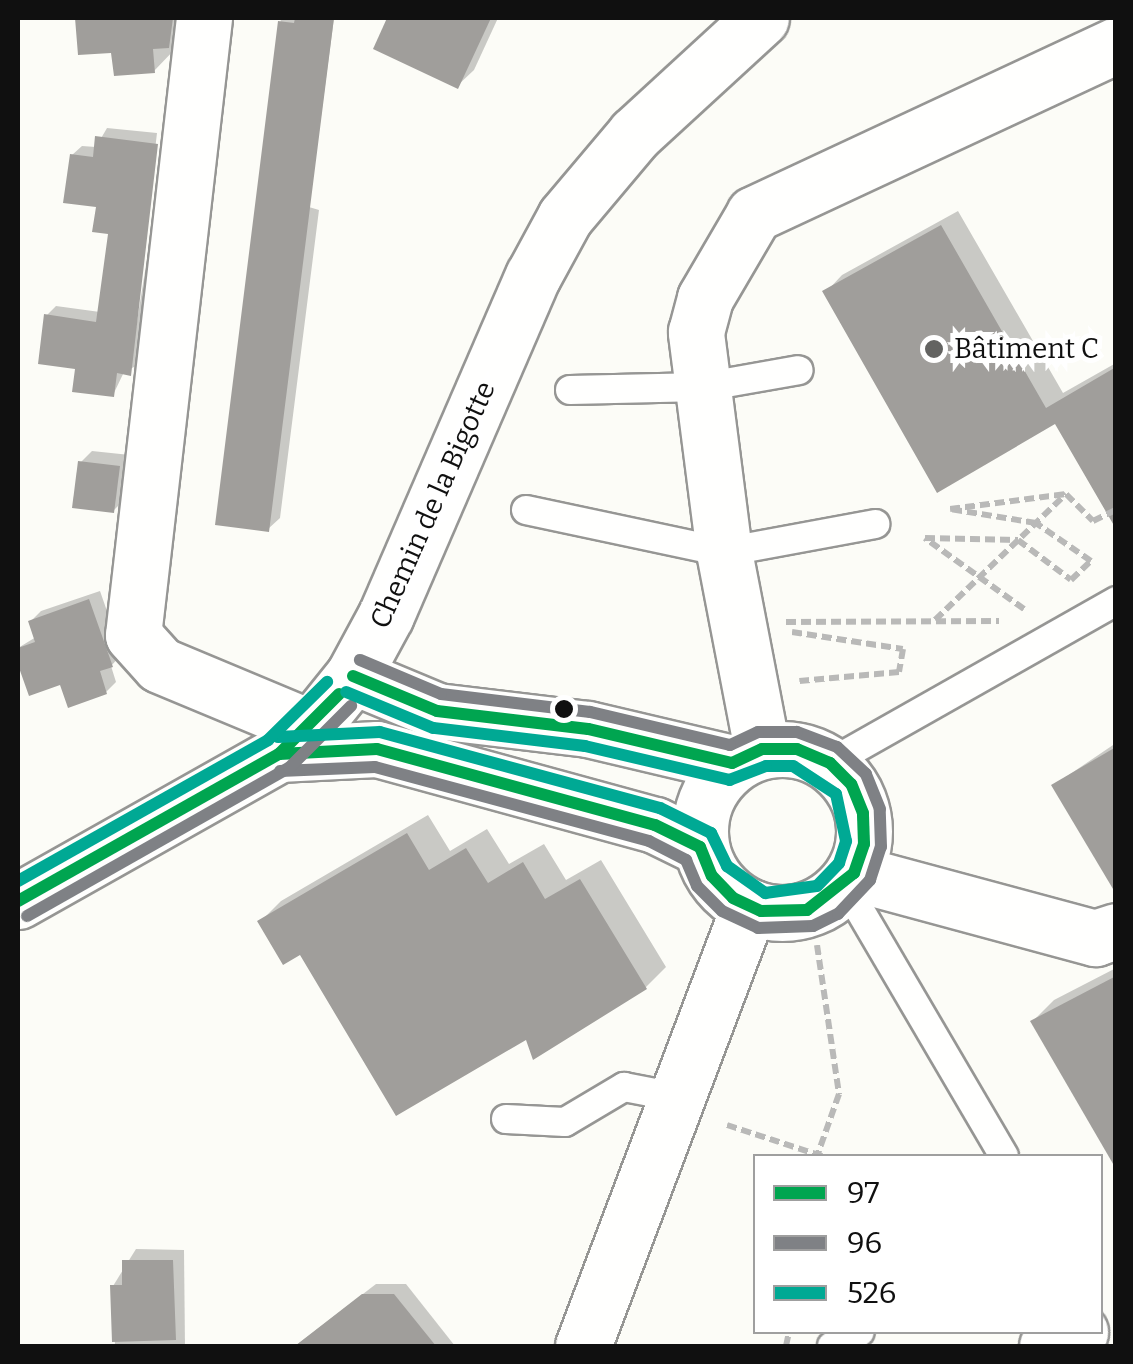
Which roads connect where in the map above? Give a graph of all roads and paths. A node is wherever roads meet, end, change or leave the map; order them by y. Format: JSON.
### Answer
{"nodes":[{"id":1,"x":204,"y":18,"type":"edge"},
{"id":2,"x":760,"y":18,"type":"edge"},
{"id":3,"x":1116,"y":45,"type":"edge"},
{"id":4,"x":799,"y":370,"type":"dead end"},
{"id":5,"x":703,"y":387,"type":"junction"},
{"id":6,"x":570,"y":390,"type":"dead end"},
{"id":7,"x":1066,"y":494,"type":"junction"},
{"id":8,"x":526,"y":510,"type":"dead end"},
{"id":9,"x":1116,"y":510,"type":"edge"},
{"id":10,"x":1036,"y":522,"type":"junction"},
{"id":11,"x":875,"y":524,"type":"dead end"},
{"id":12,"x":1018,"y":540,"type":"junction"},
{"id":13,"x":724,"y":552,"type":"junction"},
{"id":14,"x":982,"y":576,"type":"junction"},
{"id":15,"x":1116,"y":601,"type":"edge"},
{"id":16,"x":1019,"y":618,"type":"dead end"},
{"id":17,"x":934,"y":621,"type":"junction"},
{"id":18,"x":1007,"y":621,"type":"dead end"},
{"id":19,"x":762,"y":623,"type":"junction"},
{"id":20,"x":353,"y":676,"type":"junction"},
{"id":21,"x":750,"y":685,"type":"junction"},
{"id":22,"x":295,"y":741,"type":"junction"},
{"id":23,"x":747,"y":756,"type":"junction"},
{"id":24,"x":830,"y":763,"type":"junction"},
{"id":25,"x":700,"y":847,"type":"junction"},
{"id":26,"x":849,"y":879,"type":"junction"},
{"id":27,"x":18,"y":901,"type":"edge"},
{"id":28,"x":748,"y":906,"type":"junction"},
{"id":29,"x":1116,"y":931,"type":"edge"},
{"id":30,"x":817,"y":945,"type":"dead end"},
{"id":31,"x":676,"y":1098,"type":"junction"},
{"id":32,"x":506,"y":1119,"type":"dead end"},
{"id":33,"x":727,"y":1125,"type":"dead end"},
{"id":34,"x":813,"y":1154,"type":"edge"},
{"id":35,"x":820,"y":1154,"type":"edge"},
{"id":36,"x":1003,"y":1154,"type":"edge"},
{"id":37,"x":856,"y":1334,"type":"edge"},
{"id":38,"x":1075,"y":1334,"type":"edge"},
{"id":39,"x":582,"y":1346,"type":"edge"},
{"id":40,"x":832,"y":1346,"type":"edge"},
{"id":41,"x":1047,"y":1346,"type":"edge"}],
"edges":[{"from":1,"to":22,"type":"street"},
{"from":2,"to":20,"type":"street","name":"Chemin de la Bigotte"},
{"from":3,"to":5,"type":"street"},
{"from":4,"to":5,"type":"lane"},
{"from":5,"to":6,"type":"lane"},
{"from":5,"to":13,"type":"street"},
{"from":7,"to":9,"type":"path"},
{"from":7,"to":10,"type":"path"},
{"from":7,"to":10,"type":"path"},
{"from":8,"to":13,"type":"lane"},
{"from":10,"to":12,"type":"path"},
{"from":10,"to":12,"type":"path"},
{"from":11,"to":13,"type":"lane"},
{"from":12,"to":14,"type":"path"},
{"from":12,"to":14,"type":"path"},
{"from":13,"to":19,"type":"street"},
{"from":14,"to":16,"type":"path"},
{"from":14,"to":17,"type":"path"},
{"from":15,"to":24,"type":"lane"},
{"from":17,"to":18,"type":"path"},
{"from":17,"to":19,"type":"path"},
{"from":19,"to":21,"type":"street"},
{"from":19,"to":21,"type":"path"},
{"from":20,"to":22,"type":"street","name":"Chemin de la Bigotte"},
{"from":20,"to":23,"type":"street"},
{"from":21,"to":23,"type":"street"},
{"from":22,"to":25,"type":"street"},
{"from":22,"to":27,"type":"street","name":"Chemin de la Bigotte"},
{"from":23,"to":24,"type":"street"},
{"from":23,"to":25,"type":"street"},
{"from":24,"to":26,"type":"street"},
{"from":25,"to":28,"type":"street"},
{"from":26,"to":28,"type":"street"},
{"from":26,"to":29,"type":"street"},
{"from":26,"to":36,"type":"lane"},
{"from":28,"to":31,"type":"street"},
{"from":30,"to":35,"type":"path"},
{"from":31,"to":32,"type":"lane"},
{"from":31,"to":39,"type":"street"},
{"from":33,"to":34,"type":"path"},
{"from":37,"to":40,"type":"lane"},
{"from":38,"to":41,"type":"street"}]}
